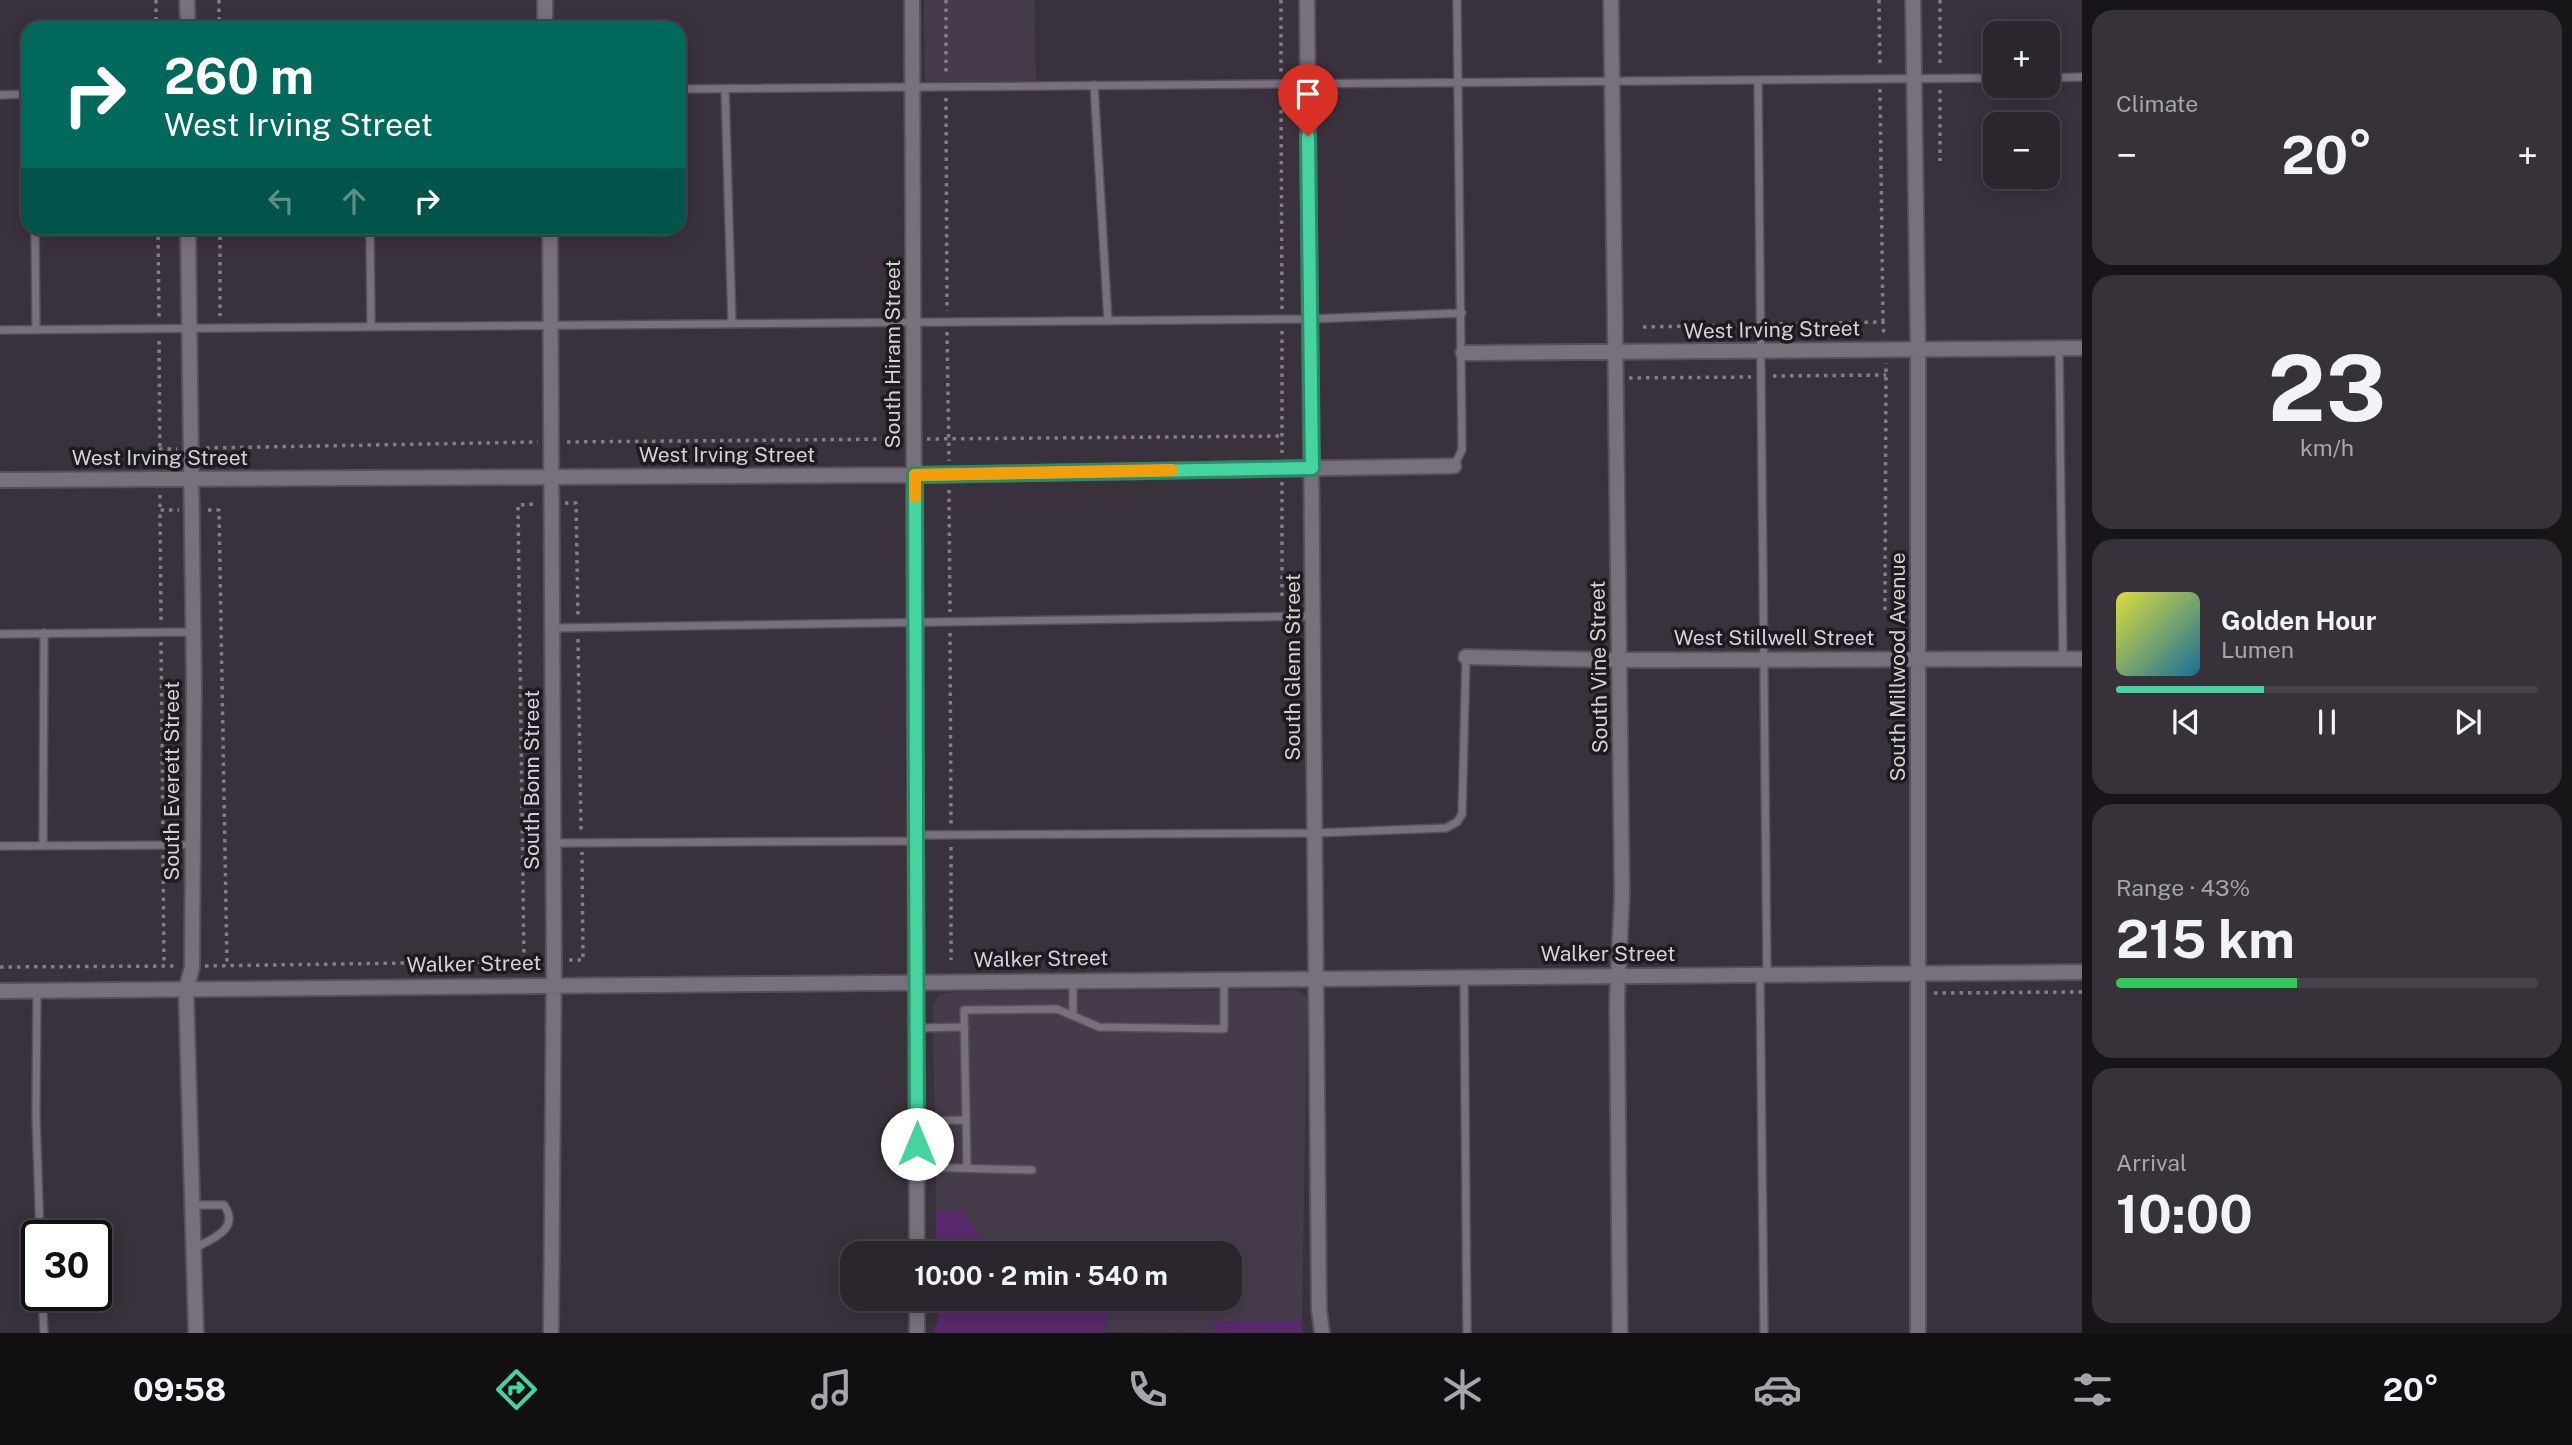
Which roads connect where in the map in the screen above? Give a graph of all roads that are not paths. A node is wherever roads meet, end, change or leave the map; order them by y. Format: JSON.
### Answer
{"nodes":[{"id":1,"x":187,"y":0,"type":"edge"},
{"id":2,"x":545,"y":0,"type":"edge"},
{"id":3,"x":912,"y":0,"type":"edge"},
{"id":4,"x":1307,"y":0,"type":"edge"},
{"id":5,"x":1457,"y":0,"type":"edge"},
{"id":6,"x":1611,"y":0,"type":"edge"},
{"id":7,"x":1913,"y":0,"type":"edge"},
{"id":8,"x":188,"y":21,"type":"edge"},
{"id":9,"x":545,"y":21,"type":"edge"},
{"id":10,"x":2082,"y":77,"type":"edge"},
{"id":11,"x":1983,"y":78,"type":"edge"},
{"id":12,"x":2060,"y":78,"type":"edge"},
{"id":13,"x":1914,"y":79,"type":"junction"},
{"id":14,"x":1758,"y":80,"type":"junction"},
{"id":15,"x":1612,"y":81,"type":"junction"},
{"id":16,"x":1459,"y":82,"type":"junction"},
{"id":17,"x":1308,"y":84,"type":"junction"},
{"id":18,"x":1094,"y":85,"type":"junction"},
{"id":19,"x":912,"y":87,"type":"junction"},
{"id":20,"x":686,"y":89,"type":"edge"},
{"id":21,"x":725,"y":89,"type":"junction"},
{"id":22,"x":0,"y":94,"type":"edge"},
{"id":23,"x":21,"y":94,"type":"edge"},
{"id":24,"x":35,"y":235,"type":"edge"},
{"id":25,"x":188,"y":235,"type":"edge"},
{"id":26,"x":370,"y":235,"type":"edge"},
{"id":27,"x":550,"y":235,"type":"edge"},
{"id":28,"x":1462,"y":313,"type":"junction"},
{"id":29,"x":1310,"y":319,"type":"junction"},
{"id":30,"x":1108,"y":321,"type":"junction"},
{"id":31,"x":914,"y":323,"type":"junction"},
{"id":32,"x":732,"y":324,"type":"junction"},
{"id":33,"x":551,"y":326,"type":"junction"},
{"id":34,"x":371,"y":327,"type":"junction"},
{"id":35,"x":189,"y":329,"type":"junction"},
{"id":36,"x":0,"y":330,"type":"edge"},
{"id":37,"x":36,"y":330,"type":"junction"},
{"id":38,"x":2082,"y":348,"type":"edge"},
{"id":39,"x":1918,"y":349,"type":"junction"},
{"id":40,"x":2059,"y":349,"type":"junction"},
{"id":41,"x":1761,"y":351,"type":"junction"},
{"id":42,"x":1462,"y":353,"type":"junction"},
{"id":43,"x":1617,"y":353,"type":"junction"},
{"id":44,"x":1454,"y":466,"type":"joint"},
{"id":45,"x":1312,"y":468,"type":"junction"},
{"id":46,"x":915,"y":475,"type":"junction"},
{"id":47,"x":552,"y":477,"type":"junction"},
{"id":48,"x":191,"y":479,"type":"junction"},
{"id":49,"x":0,"y":480,"type":"edge"},
{"id":50,"x":1313,"y":616,"type":"junction"},
{"id":51,"x":916,"y":623,"type":"junction"},
{"id":52,"x":553,"y":628,"type":"junction"},
{"id":53,"x":193,"y":632,"type":"junction"},
{"id":54,"x":44,"y":633,"type":"junction"},
{"id":55,"x":0,"y":634,"type":"edge"},
{"id":56,"x":1466,"y":657,"type":"joint"},
{"id":57,"x":1764,"y":659,"type":"junction"},
{"id":58,"x":1919,"y":659,"type":"junction"},
{"id":59,"x":2063,"y":659,"type":"junction"},
{"id":60,"x":2082,"y":659,"type":"edge"},
{"id":61,"x":1620,"y":660,"type":"junction"},
{"id":62,"x":1315,"y":833,"type":"junction"},
{"id":63,"x":916,"y":838,"type":"junction"},
{"id":64,"x":553,"y":843,"type":"junction"},
{"id":65,"x":192,"y":845,"type":"junction"},
{"id":66,"x":0,"y":846,"type":"edge"},
{"id":67,"x":43,"y":846,"type":"junction"},
{"id":68,"x":2082,"y":972,"type":"edge"},
{"id":69,"x":1918,"y":973,"type":"junction"},
{"id":70,"x":1764,"y":974,"type":"junction"},
{"id":71,"x":1618,"y":975,"type":"junction"},
{"id":72,"x":1464,"y":976,"type":"junction"},
{"id":73,"x":1316,"y":977,"type":"junction"},
{"id":74,"x":1224,"y":978,"type":"junction"},
{"id":75,"x":1073,"y":979,"type":"junction"},
{"id":76,"x":916,"y":981,"type":"junction"},
{"id":77,"x":554,"y":984,"type":"junction"},
{"id":78,"x":186,"y":989,"type":"junction"},
{"id":79,"x":37,"y":990,"type":"junction"},
{"id":80,"x":0,"y":991,"type":"edge"},
{"id":81,"x":1073,"y":1015,"type":"junction"},
{"id":82,"x":965,"y":1027,"type":"junction"},
{"id":83,"x":916,"y":1028,"type":"junction"},
{"id":84,"x":967,"y":1120,"type":"junction"},
{"id":85,"x":917,"y":1121,"type":"junction"},
{"id":86,"x":967,"y":1166,"type":"junction"},
{"id":87,"x":917,"y":1167,"type":"junction"},
{"id":88,"x":1031,"y":1170,"type":"dead end"},
{"id":89,"x":192,"y":1205,"type":"junction"},
{"id":90,"x":39,"y":1220,"type":"edge"},
{"id":91,"x":917,"y":1241,"type":"edge"},
{"id":92,"x":193,"y":1249,"type":"junction"},
{"id":93,"x":43,"y":1311,"type":"edge"},
{"id":94,"x":917,"y":1311,"type":"edge"},
{"id":95,"x":44,"y":1333,"type":"edge"},
{"id":96,"x":195,"y":1333,"type":"edge"},
{"id":97,"x":551,"y":1333,"type":"edge"},
{"id":98,"x":917,"y":1333,"type":"edge"},
{"id":99,"x":1322,"y":1333,"type":"edge"},
{"id":100,"x":1467,"y":1333,"type":"edge"},
{"id":101,"x":1620,"y":1333,"type":"edge"},
{"id":102,"x":1764,"y":1333,"type":"edge"},
{"id":103,"x":1918,"y":1333,"type":"edge"}],
"edges":[{"from":1,"to":8,"type":"street"},
{"from":2,"to":9,"type":"street"},
{"from":3,"to":19,"type":"street","name":"South Hiram Street"},
{"from":4,"to":17,"type":"street","name":"South Glenn Street"},
{"from":5,"to":16,"type":"lane"},
{"from":6,"to":15,"type":"street","name":"South Vine Street"},
{"from":7,"to":13,"type":"street","name":"South Millwood Avenue"},
{"from":10,"to":12,"type":"lane"},
{"from":11,"to":13,"type":"lane"},
{"from":13,"to":14,"type":"lane"},
{"from":13,"to":39,"type":"street","name":"South Millwood Avenue"},
{"from":14,"to":15,"type":"lane"},
{"from":14,"to":41,"type":"lane"},
{"from":15,"to":16,"type":"lane"},
{"from":15,"to":43,"type":"street","name":"South Vine Street"},
{"from":16,"to":17,"type":"lane"},
{"from":16,"to":28,"type":"lane"},
{"from":17,"to":18,"type":"lane"},
{"from":17,"to":29,"type":"street","name":"South Glenn Street"},
{"from":18,"to":19,"type":"lane"},
{"from":18,"to":30,"type":"lane"},
{"from":19,"to":21,"type":"lane"},
{"from":19,"to":31,"type":"street","name":"South Hiram Street"},
{"from":20,"to":21,"type":"lane"},
{"from":21,"to":32,"type":"lane"},
{"from":22,"to":23,"type":"lane"},
{"from":24,"to":37,"type":"lane"},
{"from":25,"to":35,"type":"street","name":"South Everett Street"},
{"from":26,"to":34,"type":"lane"},
{"from":27,"to":33,"type":"street","name":"South Bonn Street"},
{"from":28,"to":29,"type":"lane"},
{"from":28,"to":42,"type":"lane"},
{"from":29,"to":30,"type":"lane"},
{"from":29,"to":45,"type":"street","name":"South Glenn Street"},
{"from":30,"to":31,"type":"lane"},
{"from":31,"to":32,"type":"lane"},
{"from":31,"to":46,"type":"street","name":"South Hiram Street"},
{"from":32,"to":33,"type":"lane"},
{"from":33,"to":34,"type":"lane"},
{"from":33,"to":47,"type":"street","name":"South Bonn Street"},
{"from":34,"to":35,"type":"lane"},
{"from":35,"to":37,"type":"lane"},
{"from":35,"to":48,"type":"street","name":"South Everett Street"},
{"from":36,"to":37,"type":"lane"},
{"from":38,"to":40,"type":"street","name":"West Irving Street"},
{"from":39,"to":40,"type":"street","name":"West Irving Street"},
{"from":39,"to":41,"type":"street","name":"West Irving Street"},
{"from":39,"to":58,"type":"street","name":"South Millwood Avenue"},
{"from":40,"to":59,"type":"lane"},
{"from":41,"to":43,"type":"street","name":"West Irving Street"},
{"from":41,"to":57,"type":"lane"},
{"from":42,"to":43,"type":"street","name":"West Irving Street"},
{"from":42,"to":44,"type":"lane"},
{"from":43,"to":61,"type":"street","name":"South Vine Street"},
{"from":44,"to":45,"type":"street","name":"West Irving Street"},
{"from":45,"to":46,"type":"street","name":"West Irving Street"},
{"from":45,"to":50,"type":"street","name":"South Glenn Street"},
{"from":46,"to":47,"type":"street","name":"West Irving Street"},
{"from":46,"to":51,"type":"street","name":"South Hiram Street"},
{"from":47,"to":48,"type":"street","name":"West Irving Street"},
{"from":47,"to":52,"type":"street","name":"South Bonn Street"},
{"from":48,"to":49,"type":"street","name":"West Irving Street"},
{"from":48,"to":53,"type":"street","name":"South Everett Street"},
{"from":50,"to":51,"type":"lane"},
{"from":50,"to":62,"type":"street","name":"South Glenn Street"},
{"from":51,"to":52,"type":"lane"},
{"from":51,"to":63,"type":"street","name":"South Hiram Street"},
{"from":52,"to":64,"type":"street","name":"South Bonn Street"},
{"from":53,"to":54,"type":"lane"},
{"from":53,"to":65,"type":"street","name":"South Everett Street"},
{"from":54,"to":55,"type":"lane"},
{"from":54,"to":67,"type":"lane"},
{"from":56,"to":61,"type":"street","name":"West Stillwell Street"},
{"from":56,"to":62,"type":"lane"},
{"from":57,"to":58,"type":"street","name":"West Stillwell Street"},
{"from":57,"to":61,"type":"street","name":"West Stillwell Street"},
{"from":57,"to":70,"type":"lane"},
{"from":58,"to":59,"type":"street","name":"West Stillwell Street"},
{"from":58,"to":69,"type":"street","name":"South Millwood Avenue"},
{"from":59,"to":60,"type":"street","name":"West Stillwell Street"},
{"from":61,"to":71,"type":"street","name":"South Vine Street"},
{"from":62,"to":63,"type":"lane"},
{"from":62,"to":73,"type":"street","name":"South Glenn Street"},
{"from":63,"to":64,"type":"lane"},
{"from":63,"to":76,"type":"street","name":"South Hiram Street"},
{"from":64,"to":77,"type":"street","name":"South Bonn Street"},
{"from":65,"to":67,"type":"lane"},
{"from":65,"to":78,"type":"street","name":"South Everett Street"},
{"from":66,"to":67,"type":"lane"},
{"from":68,"to":69,"type":"street","name":"Walker Street"},
{"from":69,"to":70,"type":"street","name":"Walker Street"},
{"from":69,"to":103,"type":"street","name":"South Millwood Avenue"},
{"from":70,"to":71,"type":"street","name":"Walker Street"},
{"from":70,"to":102,"type":"lane"},
{"from":71,"to":72,"type":"street","name":"Walker Street"},
{"from":71,"to":101,"type":"street","name":"South Vine Street"},
{"from":72,"to":73,"type":"street","name":"Walker Street"},
{"from":72,"to":100,"type":"lane"},
{"from":73,"to":74,"type":"street","name":"Walker Street"},
{"from":73,"to":99,"type":"street","name":"South Glenn Street"},
{"from":74,"to":75,"type":"street","name":"Walker Street"},
{"from":74,"to":81,"type":"lane"},
{"from":75,"to":76,"type":"street","name":"Walker Street"},
{"from":75,"to":81,"type":"lane"},
{"from":76,"to":77,"type":"street","name":"Walker Street"},
{"from":76,"to":83,"type":"street","name":"South Hiram Street"},
{"from":77,"to":78,"type":"street","name":"Walker Street"},
{"from":77,"to":97,"type":"street","name":"South Bonn Street"},
{"from":78,"to":79,"type":"street","name":"Walker Street"},
{"from":78,"to":89,"type":"street","name":"South Everett Street"},
{"from":79,"to":80,"type":"street","name":"Walker Street"},
{"from":79,"to":90,"type":"lane"},
{"from":81,"to":82,"type":"lane"},
{"from":82,"to":83,"type":"lane"},
{"from":82,"to":84,"type":"lane"},
{"from":83,"to":85,"type":"street","name":"South Hiram Street"},
{"from":84,"to":85,"type":"lane"},
{"from":84,"to":86,"type":"lane"},
{"from":85,"to":87,"type":"street","name":"South Hiram Street"},
{"from":86,"to":87,"type":"lane"},
{"from":86,"to":88,"type":"lane"},
{"from":87,"to":91,"type":"street","name":"South Hiram Street"},
{"from":89,"to":92,"type":"street","name":"South Everett Street"},
{"from":89,"to":92,"type":"lane"},
{"from":92,"to":96,"type":"street","name":"South Everett Street"},
{"from":93,"to":95,"type":"lane"},
{"from":94,"to":98,"type":"street"}]}
